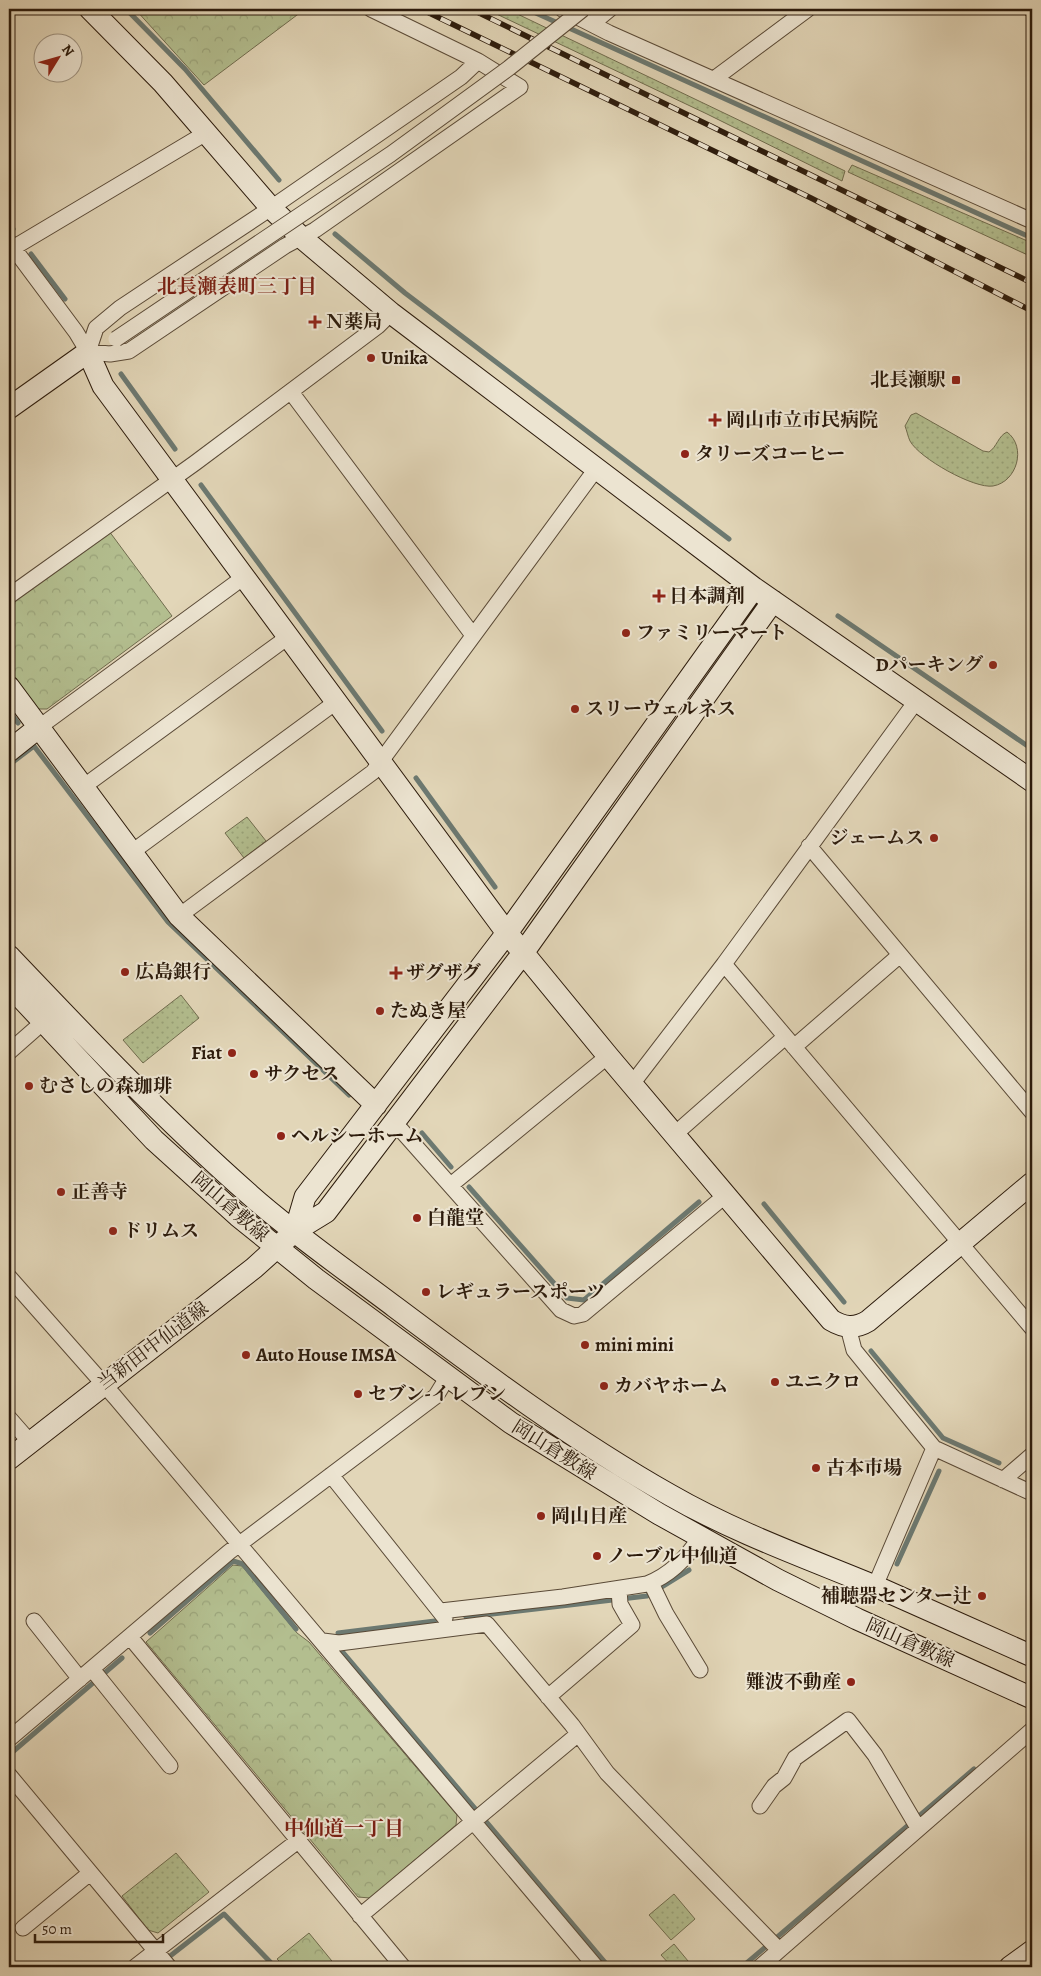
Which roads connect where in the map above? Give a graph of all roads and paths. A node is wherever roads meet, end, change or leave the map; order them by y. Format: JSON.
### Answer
{"nodes":[{"id":1,"x":90,"y":9,"type":"edge"},
{"id":2,"x":371,"y":9,"type":"edge"},
{"id":3,"x":562,"y":9,"type":"edge"},
{"id":4,"x":582,"y":9,"type":"edge"},
{"id":5,"x":610,"y":9,"type":"edge"},
{"id":6,"x":808,"y":9,"type":"edge"},
{"id":7,"x":593,"y":23,"type":"junction"},
{"id":8,"x":478,"y":61,"type":"junction"},
{"id":9,"x":714,"y":79,"type":"junction"},
{"id":10,"x":206,"y":133,"type":"junction"},
{"id":11,"x":271,"y":208,"type":"junction"},
{"id":12,"x":1032,"y":221,"type":"edge"},
{"id":13,"x":302,"y":238,"type":"junction"},
{"id":14,"x":11,"y":245,"type":"edge"},
{"id":15,"x":390,"y":313,"type":"junction"},
{"id":16,"x":88,"y":352,"type":"junction"},
{"id":17,"x":291,"y":392,"type":"junction"},
{"id":18,"x":9,"y":408,"type":"edge"},
{"id":19,"x":596,"y":469,"type":"junction"},
{"id":20,"x":172,"y":478,"type":"junction"},
{"id":21,"x":244,"y":577,"type":"junction"},
{"id":22,"x":754,"y":588,"type":"junction"},
{"id":23,"x":9,"y":596,"type":"edge"},
{"id":24,"x":773,"y":601,"type":"junction"},
{"id":25,"x":472,"y":634,"type":"junction"},
{"id":26,"x":288,"y":637,"type":"junction"},
{"id":27,"x":9,"y":687,"type":"edge"},
{"id":28,"x":917,"y":700,"type":"junction"},
{"id":29,"x":336,"y":702,"type":"junction"},
{"id":30,"x":38,"y":728,"type":"junction"},
{"id":31,"x":9,"y":750,"type":"edge"},
{"id":32,"x":380,"y":761,"type":"junction"},
{"id":33,"x":1032,"y":781,"type":"edge"},
{"id":34,"x":83,"y":786,"type":"junction"},
{"id":35,"x":809,"y":846,"type":"junction"},
{"id":36,"x":132,"y":852,"type":"junction"},
{"id":37,"x":179,"y":916,"type":"junction"},
{"id":38,"x":507,"y":933,"type":"junction"},
{"id":39,"x":523,"y":953,"type":"junction"},
{"id":40,"x":900,"y":955,"type":"junction"},
{"id":41,"x":9,"y":956,"type":"edge"},
{"id":42,"x":724,"y":964,"type":"junction"},
{"id":43,"x":9,"y":985,"type":"edge"},
{"id":44,"x":51,"y":1015,"type":"junction"},
{"id":45,"x":789,"y":1042,"type":"junction"},
{"id":46,"x":9,"y":1052,"type":"edge"},
{"id":47,"x":608,"y":1056,"type":"junction"},
{"id":48,"x":632,"y":1084,"type":"junction"},
{"id":49,"x":376,"y":1105,"type":"junction"},
{"id":50,"x":1032,"y":1112,"type":"edge"},
{"id":51,"x":394,"y":1122,"type":"junction"},
{"id":52,"x":675,"y":1134,"type":"junction"},
{"id":53,"x":1032,"y":1183,"type":"edge"},
{"id":54,"x":452,"y":1184,"type":"junction"},
{"id":55,"x":726,"y":1196,"type":"junction"},
{"id":56,"x":295,"y":1231,"type":"junction"},
{"id":57,"x":960,"y":1242,"type":"junction"},
{"id":58,"x":278,"y":1248,"type":"junction"},
{"id":59,"x":9,"y":1277,"type":"edge"},
{"id":60,"x":848,"y":1327,"type":"junction"},
{"id":61,"x":1032,"y":1328,"type":"edge"},
{"id":62,"x":447,"y":1378,"type":"junction"},
{"id":63,"x":103,"y":1384,"type":"junction"},
{"id":64,"x":9,"y":1418,"type":"edge"},
{"id":65,"x":30,"y":1442,"type":"junction"},
{"id":66,"x":934,"y":1448,"type":"junction"},
{"id":67,"x":1032,"y":1454,"type":"edge"},
{"id":68,"x":9,"y":1459,"type":"edge"},
{"id":69,"x":331,"y":1475,"type":"junction"},
{"id":70,"x":1003,"y":1480,"type":"junction"},
{"id":71,"x":1032,"y":1493,"type":"edge"},
{"id":72,"x":700,"y":1537,"type":"junction"},
{"id":73,"x":239,"y":1544,"type":"junction"},
{"id":74,"x":874,"y":1586,"type":"junction"},
{"id":75,"x":653,"y":1589,"type":"junction"},
{"id":76,"x":619,"y":1596,"type":"junction"},
{"id":77,"x":441,"y":1611,"type":"junction"},
{"id":78,"x":34,"y":1621,"type":"dead end"},
{"id":79,"x":452,"y":1628,"type":"junction"},
{"id":80,"x":130,"y":1637,"type":"junction"},
{"id":81,"x":323,"y":1641,"type":"junction"},
{"id":82,"x":1032,"y":1656,"type":"edge"},
{"id":83,"x":700,"y":1670,"type":"dead end"},
{"id":84,"x":97,"y":1675,"type":"junction"},
{"id":85,"x":80,"y":1679,"type":"junction"},
{"id":86,"x":548,"y":1697,"type":"junction"},
{"id":87,"x":1032,"y":1698,"type":"edge"},
{"id":88,"x":1032,"y":1730,"type":"edge"},
{"id":89,"x":577,"y":1735,"type":"junction"},
{"id":90,"x":9,"y":1739,"type":"edge"},
{"id":91,"x":170,"y":1766,"type":"dead end"},
{"id":92,"x":9,"y":1775,"type":"edge"},
{"id":93,"x":760,"y":1806,"type":"dead end"},
{"id":94,"x":478,"y":1817,"type":"junction"},
{"id":95,"x":914,"y":1822,"type":"junction"},
{"id":96,"x":299,"y":1840,"type":"junction"},
{"id":97,"x":90,"y":1873,"type":"junction"},
{"id":98,"x":360,"y":1916,"type":"junction"},
{"id":99,"x":23,"y":1928,"type":"dead end"},
{"id":100,"x":773,"y":1945,"type":"junction"},
{"id":101,"x":1032,"y":1952,"type":"edge"},
{"id":102,"x":163,"y":1960,"type":"edge"},
{"id":103,"x":135,"y":1967,"type":"edge"},
{"id":104,"x":403,"y":1967,"type":"edge"},
{"id":105,"x":596,"y":1967,"type":"edge"},
{"id":106,"x":760,"y":1967,"type":"edge"},
{"id":107,"x":1010,"y":1967,"type":"edge"}],
"edges":[{"from":1,"to":10,"type":"street"},
{"from":2,"to":8,"type":"street"},
{"from":3,"to":7,"type":"street"},
{"from":4,"to":16,"type":"street","bridge":true},
{"from":5,"to":7,"type":"street"},
{"from":6,"to":9,"type":"street"},
{"from":7,"to":9,"type":"street"},
{"from":8,"to":11,"type":"street"},
{"from":8,"to":13,"type":"street"},
{"from":9,"to":12,"type":"street"},
{"from":10,"to":11,"type":"street"},
{"from":10,"to":14,"type":"street"},
{"from":11,"to":13,"type":"street"},
{"from":11,"to":16,"type":"street"},
{"from":13,"to":15,"type":"street"},
{"from":13,"to":16,"type":"street"},
{"from":14,"to":16,"type":"street"},
{"from":15,"to":17,"type":"street"},
{"from":15,"to":19,"type":"street"},
{"from":16,"to":18,"type":"street"},
{"from":16,"to":20,"type":"street"},
{"from":17,"to":20,"type":"street"},
{"from":17,"to":25,"type":"street"},
{"from":19,"to":22,"type":"street"},
{"from":19,"to":25,"type":"street"},
{"from":20,"to":21,"type":"street"},
{"from":20,"to":23,"type":"street"},
{"from":21,"to":26,"type":"street"},
{"from":21,"to":30,"type":"street"},
{"from":22,"to":24,"type":"street"},
{"from":22,"to":38,"type":"street"},
{"from":24,"to":28,"type":"street"},
{"from":24,"to":39,"type":"street","name":"当新田中仙道線"},
{"from":25,"to":32,"type":"street"},
{"from":26,"to":29,"type":"street"},
{"from":26,"to":34,"type":"street"},
{"from":27,"to":30,"type":"street"},
{"from":28,"to":33,"type":"street"},
{"from":28,"to":35,"type":"street"},
{"from":29,"to":32,"type":"street"},
{"from":29,"to":36,"type":"street"},
{"from":30,"to":31,"type":"street"},
{"from":30,"to":34,"type":"street"},
{"from":32,"to":37,"type":"street"},
{"from":32,"to":38,"type":"street"},
{"from":34,"to":36,"type":"street"},
{"from":35,"to":40,"type":"street"},
{"from":35,"to":42,"type":"street"},
{"from":36,"to":37,"type":"street"},
{"from":37,"to":49,"type":"street"},
{"from":38,"to":39,"type":"street"},
{"from":38,"to":49,"type":"street"},
{"from":39,"to":47,"type":"street"},
{"from":39,"to":51,"type":"street","name":"当新田中仙道線"},
{"from":40,"to":45,"type":"street"},
{"from":40,"to":50,"type":"street"},
{"from":41,"to":44,"type":"street","name":"岡山倉敷線"},
{"from":42,"to":45,"type":"street"},
{"from":42,"to":48,"type":"street"},
{"from":43,"to":44,"type":"street","name":"岡山倉敷線"},
{"from":44,"to":46,"type":"street"},
{"from":44,"to":56,"type":"street","name":"岡山倉敷線"},
{"from":44,"to":58,"type":"street","name":"岡山倉敷線"},
{"from":45,"to":52,"type":"street"},
{"from":45,"to":57,"type":"street"},
{"from":47,"to":48,"type":"street"},
{"from":47,"to":54,"type":"street"},
{"from":48,"to":52,"type":"street"},
{"from":49,"to":56,"type":"street"},
{"from":51,"to":54,"type":"street"},
{"from":51,"to":56,"type":"street","name":"当新田中仙道線"},
{"from":52,"to":55,"type":"street"},
{"from":53,"to":57,"type":"street"},
{"from":54,"to":55,"type":"street"},
{"from":55,"to":60,"type":"street"},
{"from":56,"to":58,"type":"street","name":"当新田中仙道線"},
{"from":56,"to":74,"type":"street","name":"岡山倉敷線"},
{"from":57,"to":60,"type":"street"},
{"from":57,"to":61,"type":"street"},
{"from":58,"to":62,"type":"street","name":"岡山倉敷線"},
{"from":58,"to":63,"type":"street","name":"当新田中仙道線"},
{"from":59,"to":63,"type":"street"},
{"from":60,"to":66,"type":"street"},
{"from":62,"to":69,"type":"street"},
{"from":62,"to":72,"type":"street","name":"岡山倉敷線"},
{"from":63,"to":65,"type":"street","name":"当新田中仙道線"},
{"from":63,"to":73,"type":"street"},
{"from":64,"to":65,"type":"street"},
{"from":65,"to":68,"type":"street","name":"当新田中仙道線"},
{"from":66,"to":70,"type":"street"},
{"from":66,"to":74,"type":"street"},
{"from":67,"to":70,"type":"street"},
{"from":69,"to":73,"type":"street"},
{"from":69,"to":77,"type":"street"},
{"from":70,"to":71,"type":"street"},
{"from":72,"to":75,"type":"street"},
{"from":72,"to":87,"type":"street","name":"岡山倉敷線"},
{"from":73,"to":80,"type":"street"},
{"from":73,"to":81,"type":"street"},
{"from":74,"to":82,"type":"street","name":"岡山倉敷線"},
{"from":75,"to":76,"type":"street"},
{"from":75,"to":83,"type":"street"},
{"from":76,"to":77,"type":"street"},
{"from":76,"to":86,"type":"street"},
{"from":77,"to":79,"type":"street"},
{"from":78,"to":85,"type":"street"},
{"from":79,"to":81,"type":"street"},
{"from":79,"to":86,"type":"street"},
{"from":80,"to":84,"type":"street"},
{"from":80,"to":96,"type":"street"},
{"from":81,"to":94,"type":"street"},
{"from":84,"to":85,"type":"street"},
{"from":84,"to":91,"type":"street"},
{"from":85,"to":90,"type":"street"},
{"from":86,"to":89,"type":"street"},
{"from":88,"to":95,"type":"street"},
{"from":89,"to":94,"type":"street"},
{"from":89,"to":100,"type":"street"},
{"from":92,"to":97,"type":"street"},
{"from":93,"to":95,"type":"street"},
{"from":94,"to":98,"type":"street"},
{"from":94,"to":105,"type":"street"},
{"from":95,"to":100,"type":"street"},
{"from":96,"to":98,"type":"street"},
{"from":96,"to":102,"type":"street"},
{"from":97,"to":99,"type":"street"},
{"from":97,"to":102,"type":"street"},
{"from":98,"to":104,"type":"street"},
{"from":100,"to":106,"type":"street"},
{"from":101,"to":107,"type":"street"},
{"from":102,"to":103,"type":"street"}]}
